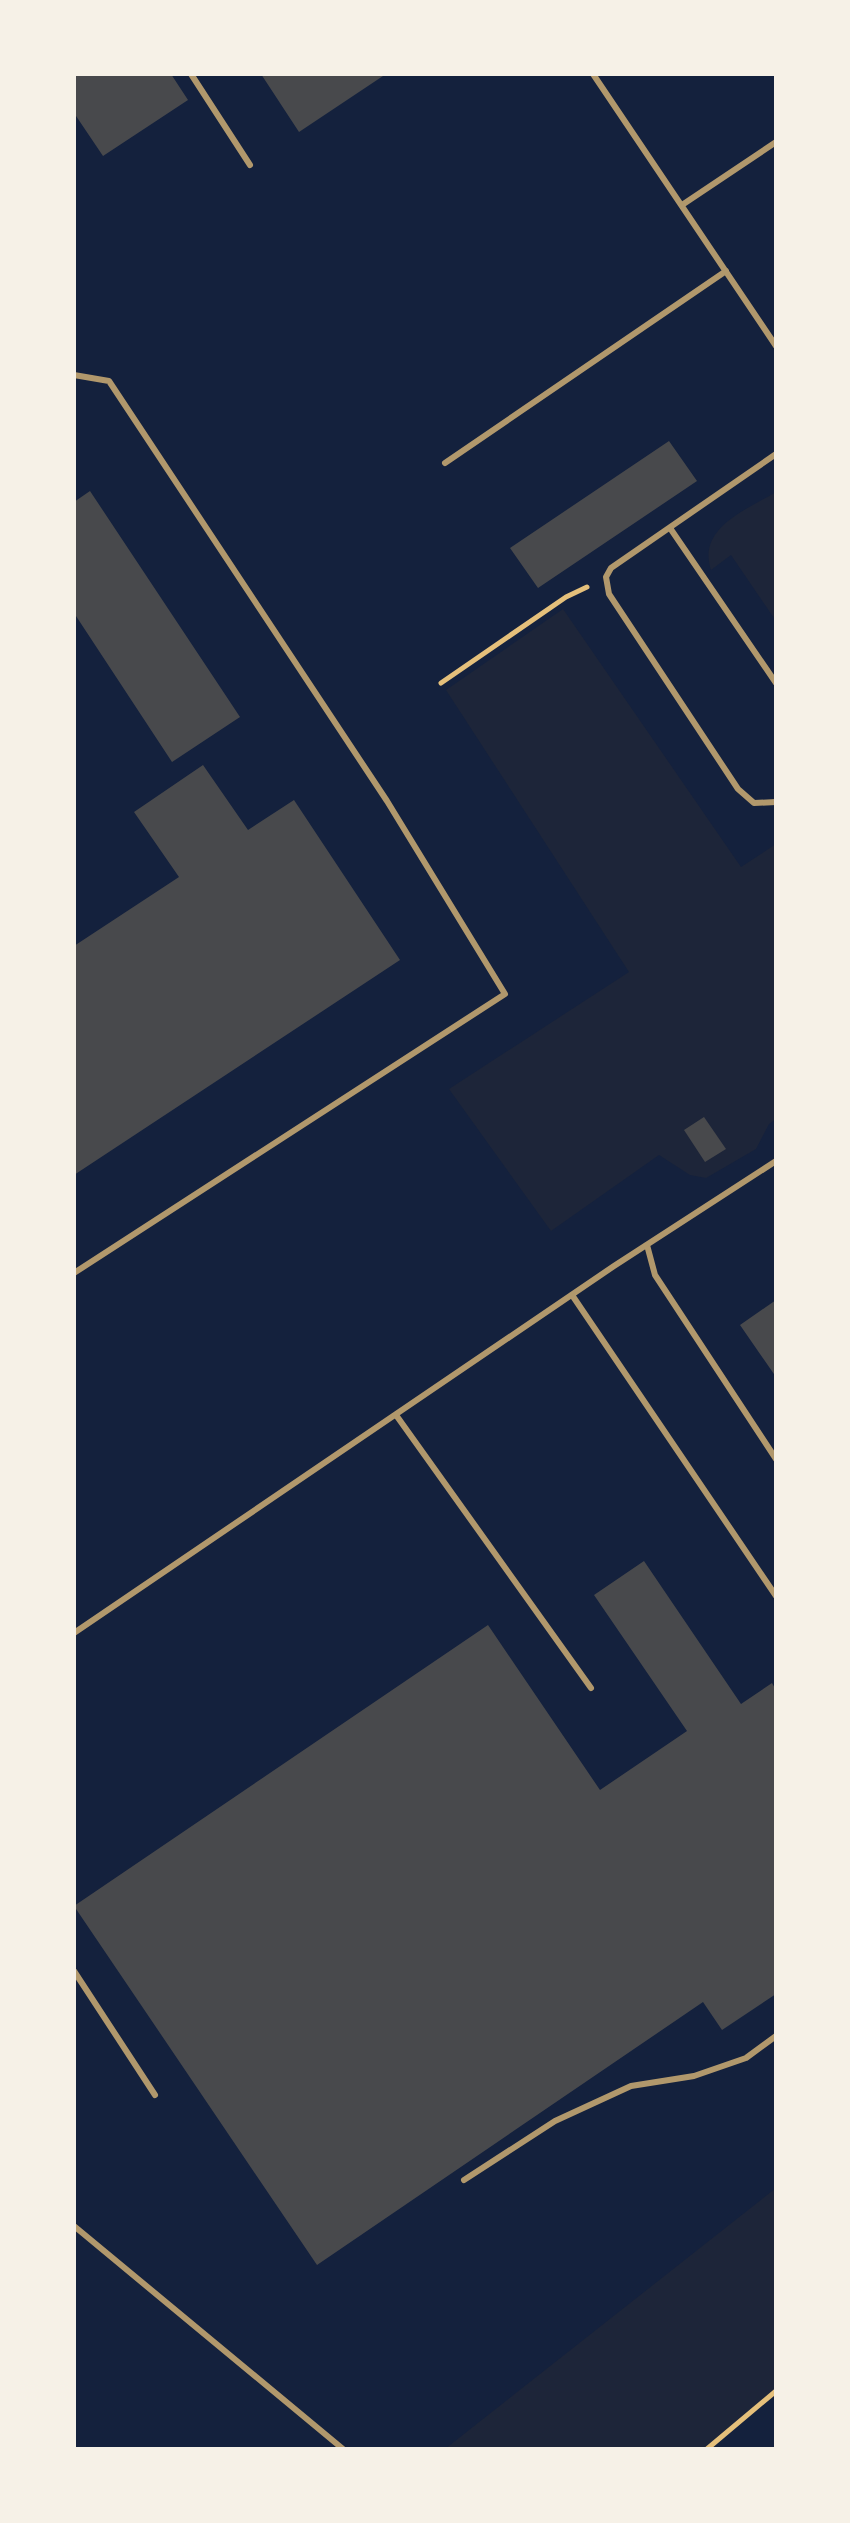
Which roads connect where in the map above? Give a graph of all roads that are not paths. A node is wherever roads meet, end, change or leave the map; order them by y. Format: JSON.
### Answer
{"nodes":[{"id":1,"x":191,"y":74,"type":"edge"},
{"id":2,"x":593,"y":74,"type":"edge"},
{"id":3,"x":776,"y":142,"type":"edge"},
{"id":4,"x":250,"y":165,"type":"dead end"},
{"id":5,"x":682,"y":205,"type":"junction"},
{"id":6,"x":726,"y":271,"type":"junction"},
{"id":7,"x":776,"y":346,"type":"edge"},
{"id":8,"x":74,"y":375,"type":"edge"},
{"id":9,"x":776,"y":454,"type":"edge"},
{"id":10,"x":445,"y":463,"type":"dead end"},
{"id":11,"x":670,"y":528,"type":"junction"},
{"id":12,"x":776,"y":683,"type":"edge"},
{"id":13,"x":776,"y":802,"type":"edge"},
{"id":14,"x":776,"y":1161,"type":"edge"},
{"id":15,"x":647,"y":1245,"type":"junction"},
{"id":16,"x":74,"y":1273,"type":"edge"},
{"id":17,"x":572,"y":1295,"type":"junction"},
{"id":18,"x":396,"y":1415,"type":"junction"},
{"id":19,"x":776,"y":1459,"type":"edge"},
{"id":20,"x":776,"y":1596,"type":"edge"},
{"id":21,"x":74,"y":1633,"type":"edge"},
{"id":22,"x":591,"y":1688,"type":"dead end"},
{"id":23,"x":74,"y":1971,"type":"edge"},
{"id":24,"x":776,"y":2036,"type":"edge"},
{"id":25,"x":155,"y":2095,"type":"dead end"},
{"id":26,"x":464,"y":2180,"type":"dead end"},
{"id":27,"x":74,"y":2226,"type":"edge"},
{"id":28,"x":343,"y":2449,"type":"edge"}],
"edges":[{"from":1,"to":4,"type":"lane"},
{"from":2,"to":5,"type":"lane"},
{"from":3,"to":5,"type":"lane"},
{"from":5,"to":6,"type":"lane"},
{"from":6,"to":7,"type":"lane"},
{"from":6,"to":10,"type":"lane"},
{"from":8,"to":16,"type":"lane"},
{"from":9,"to":11,"type":"lane"},
{"from":11,"to":12,"type":"lane"},
{"from":11,"to":13,"type":"lane"},
{"from":14,"to":15,"type":"lane"},
{"from":15,"to":17,"type":"lane"},
{"from":15,"to":19,"type":"lane"},
{"from":17,"to":18,"type":"lane"},
{"from":17,"to":20,"type":"lane"},
{"from":18,"to":21,"type":"lane"},
{"from":18,"to":22,"type":"lane"},
{"from":23,"to":25,"type":"lane"},
{"from":24,"to":26,"type":"lane"},
{"from":27,"to":28,"type":"lane"}]}
